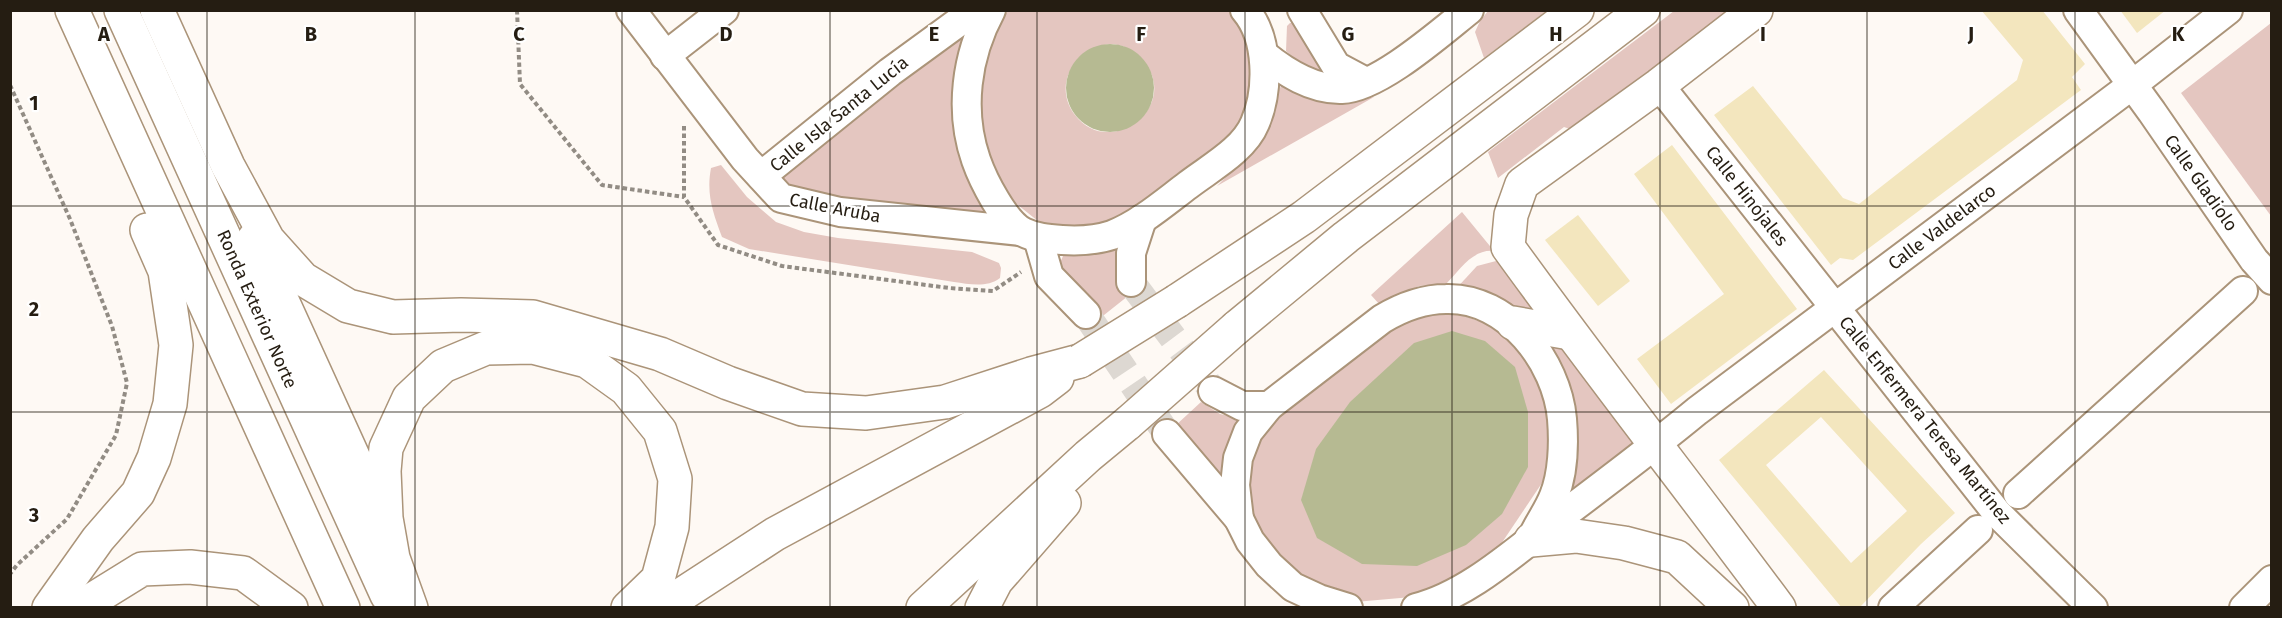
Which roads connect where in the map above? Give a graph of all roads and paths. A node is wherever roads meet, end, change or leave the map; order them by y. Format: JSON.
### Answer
{"nodes":[{"id":1,"x":71,"y":10,"type":"edge"},
{"id":2,"x":122,"y":10,"type":"edge"},
{"id":3,"x":157,"y":10,"type":"edge"},
{"id":4,"x":518,"y":10,"type":"edge"},
{"id":5,"x":631,"y":10,"type":"edge"},
{"id":6,"x":724,"y":10,"type":"edge"},
{"id":7,"x":975,"y":10,"type":"edge"},
{"id":8,"x":991,"y":10,"type":"edge"},
{"id":9,"x":1245,"y":10,"type":"edge"},
{"id":10,"x":1274,"y":10,"type":"edge"},
{"id":11,"x":1302,"y":10,"type":"edge"},
{"id":12,"x":1469,"y":10,"type":"edge"},
{"id":13,"x":1577,"y":10,"type":"edge"},
{"id":14,"x":1643,"y":10,"type":"edge"},
{"id":15,"x":1756,"y":10,"type":"edge"},
{"id":16,"x":2078,"y":10,"type":"edge"},
{"id":17,"x":2228,"y":10,"type":"edge"},
{"id":18,"x":1262,"y":45,"type":"junction"},
{"id":19,"x":665,"y":56,"type":"junction"},
{"id":20,"x":1366,"y":82,"type":"junction"},
{"id":21,"x":10,"y":84,"type":"edge"},
{"id":22,"x":1659,"y":85,"type":"junction"},
{"id":23,"x":2132,"y":85,"type":"junction"},
{"id":24,"x":684,"y":126,"type":"dead end"},
{"id":25,"x":228,"y":166,"type":"junction"},
{"id":26,"x":761,"y":176,"type":"junction"},
{"id":27,"x":684,"y":197,"type":"junction"},
{"id":28,"x":1142,"y":219,"type":"junction"},
{"id":29,"x":1029,"y":234,"type":"junction"},
{"id":30,"x":1022,"y":272,"type":"dead end"},
{"id":31,"x":2271,"y":280,"type":"edge"},
{"id":32,"x":1131,"y":282,"type":"tunnel mouth"},
{"id":33,"x":2243,"y":291,"type":"dead end"},
{"id":34,"x":1834,"y":308,"type":"junction"},
{"id":35,"x":1086,"y":314,"type":"tunnel mouth"},
{"id":36,"x":1513,"y":323,"type":"junction"},
{"id":37,"x":1570,"y":333,"type":"junction"},
{"id":38,"x":1035,"y":382,"type":"junction"},
{"id":39,"x":1213,"y":391,"type":"tunnel mouth"},
{"id":40,"x":1269,"y":406,"type":"junction"},
{"id":41,"x":1167,"y":434,"type":"tunnel mouth"},
{"id":42,"x":1657,"y":444,"type":"junction"},
{"id":43,"x":1093,"y":463,"type":"junction"},
{"id":44,"x":2018,"y":494,"type":"dead end"},
{"id":45,"x":1239,"y":519,"type":"junction"},
{"id":46,"x":1978,"y":530,"type":"dead end"},
{"id":47,"x":1531,"y":540,"type":"junction"},
{"id":48,"x":393,"y":558,"type":"junction"},
{"id":49,"x":10,"y":574,"type":"edge"},
{"id":50,"x":2271,"y":581,"type":"edge"},
{"id":51,"x":49,"y":608,"type":"edge"},
{"id":52,"x":84,"y":608,"type":"edge"},
{"id":53,"x":291,"y":608,"type":"edge"},
{"id":54,"x":343,"y":608,"type":"edge"},
{"id":55,"x":393,"y":608,"type":"edge"},
{"id":56,"x":411,"y":608,"type":"edge"},
{"id":57,"x":628,"y":608,"type":"edge"},
{"id":58,"x":661,"y":608,"type":"edge"},
{"id":59,"x":923,"y":608,"type":"edge"},
{"id":60,"x":982,"y":608,"type":"edge"},
{"id":61,"x":1348,"y":608,"type":"edge"},
{"id":62,"x":1416,"y":608,"type":"edge"},
{"id":63,"x":1732,"y":608,"type":"edge"},
{"id":64,"x":1779,"y":608,"type":"edge"},
{"id":65,"x":1893,"y":608,"type":"edge"},
{"id":66,"x":2093,"y":608,"type":"edge"},
{"id":67,"x":2244,"y":608,"type":"edge"}],
"edges":[{"from":1,"to":51,"type":"main road"},
{"from":1,"to":54,"type":"main road"},
{"from":2,"to":55,"type":"main road","name":"Ronda Exterior Norte"},
{"from":3,"to":25,"type":"main road"},
{"from":4,"to":27,"type":"path"},
{"from":5,"to":19,"type":"street","name":"Calle Aruba"},
{"from":6,"to":19,"type":"street"},
{"from":7,"to":26,"type":"street","name":"Calle Isla Santa Lucía"},
{"from":8,"to":29,"type":"street"},
{"from":9,"to":18,"type":"street"},
{"from":10,"to":18,"type":"street"},
{"from":11,"to":20,"type":"street"},
{"from":12,"to":20,"type":"street"},
{"from":13,"to":38,"type":"main road","bridge":true},
{"from":14,"to":43,"type":"main road","bridge":true},
{"from":15,"to":22,"type":"main road"},
{"from":16,"to":23,"type":"street","name":"Calle Gladiolo"},
{"from":17,"to":23,"type":"street","name":"Calle Valdelarco"},
{"from":18,"to":20,"type":"street"},
{"from":18,"to":28,"type":"street","name":"Calle Aruba"},
{"from":19,"to":26,"type":"street","name":"Calle Aruba"},
{"from":21,"to":49,"type":"path"},
{"from":22,"to":34,"type":"street","name":"Calle Hinojales"},
{"from":22,"to":37,"type":"main road"},
{"from":23,"to":31,"type":"street","name":"Calle Gladiolo"},
{"from":23,"to":34,"type":"street","name":"Calle Valdelarco"},
{"from":24,"to":27,"type":"path"},
{"from":25,"to":38,"type":"main road"},
{"from":25,"to":48,"type":"main road"},
{"from":26,"to":29,"type":"street","name":"Calle Aruba"},
{"from":27,"to":30,"type":"path"},
{"from":28,"to":29,"type":"street","name":"Calle Aruba"},
{"from":28,"to":32,"type":"street"},
{"from":29,"to":35,"type":"street"},
{"from":33,"to":44,"type":"street"},
{"from":34,"to":42,"type":"street","name":"Calle Valdelarco"},
{"from":34,"to":66,"type":"street","name":"Calle Enfermera Teresa Martínez"},
{"from":36,"to":37,"type":"main road"},
{"from":36,"to":40,"type":"street"},
{"from":36,"to":47,"type":"street"},
{"from":37,"to":42,"type":"main road"},
{"from":38,"to":58,"type":"main road"},
{"from":39,"to":40,"type":"street"},
{"from":40,"to":45,"type":"street"},
{"from":41,"to":45,"type":"street"},
{"from":42,"to":47,"type":"street","name":"Calle Valdelarco"},
{"from":42,"to":64,"type":"main road"},
{"from":43,"to":59,"type":"main road"},
{"from":43,"to":60,"type":"main road"},
{"from":45,"to":61,"type":"street"},
{"from":46,"to":65,"type":"street"},
{"from":47,"to":62,"type":"street","name":"Calle Valdelarco"},
{"from":47,"to":63,"type":"main road"},
{"from":48,"to":56,"type":"main road"},
{"from":48,"to":57,"type":"main road"},
{"from":50,"to":67,"type":"street"},
{"from":52,"to":53,"type":"main road"}]}
